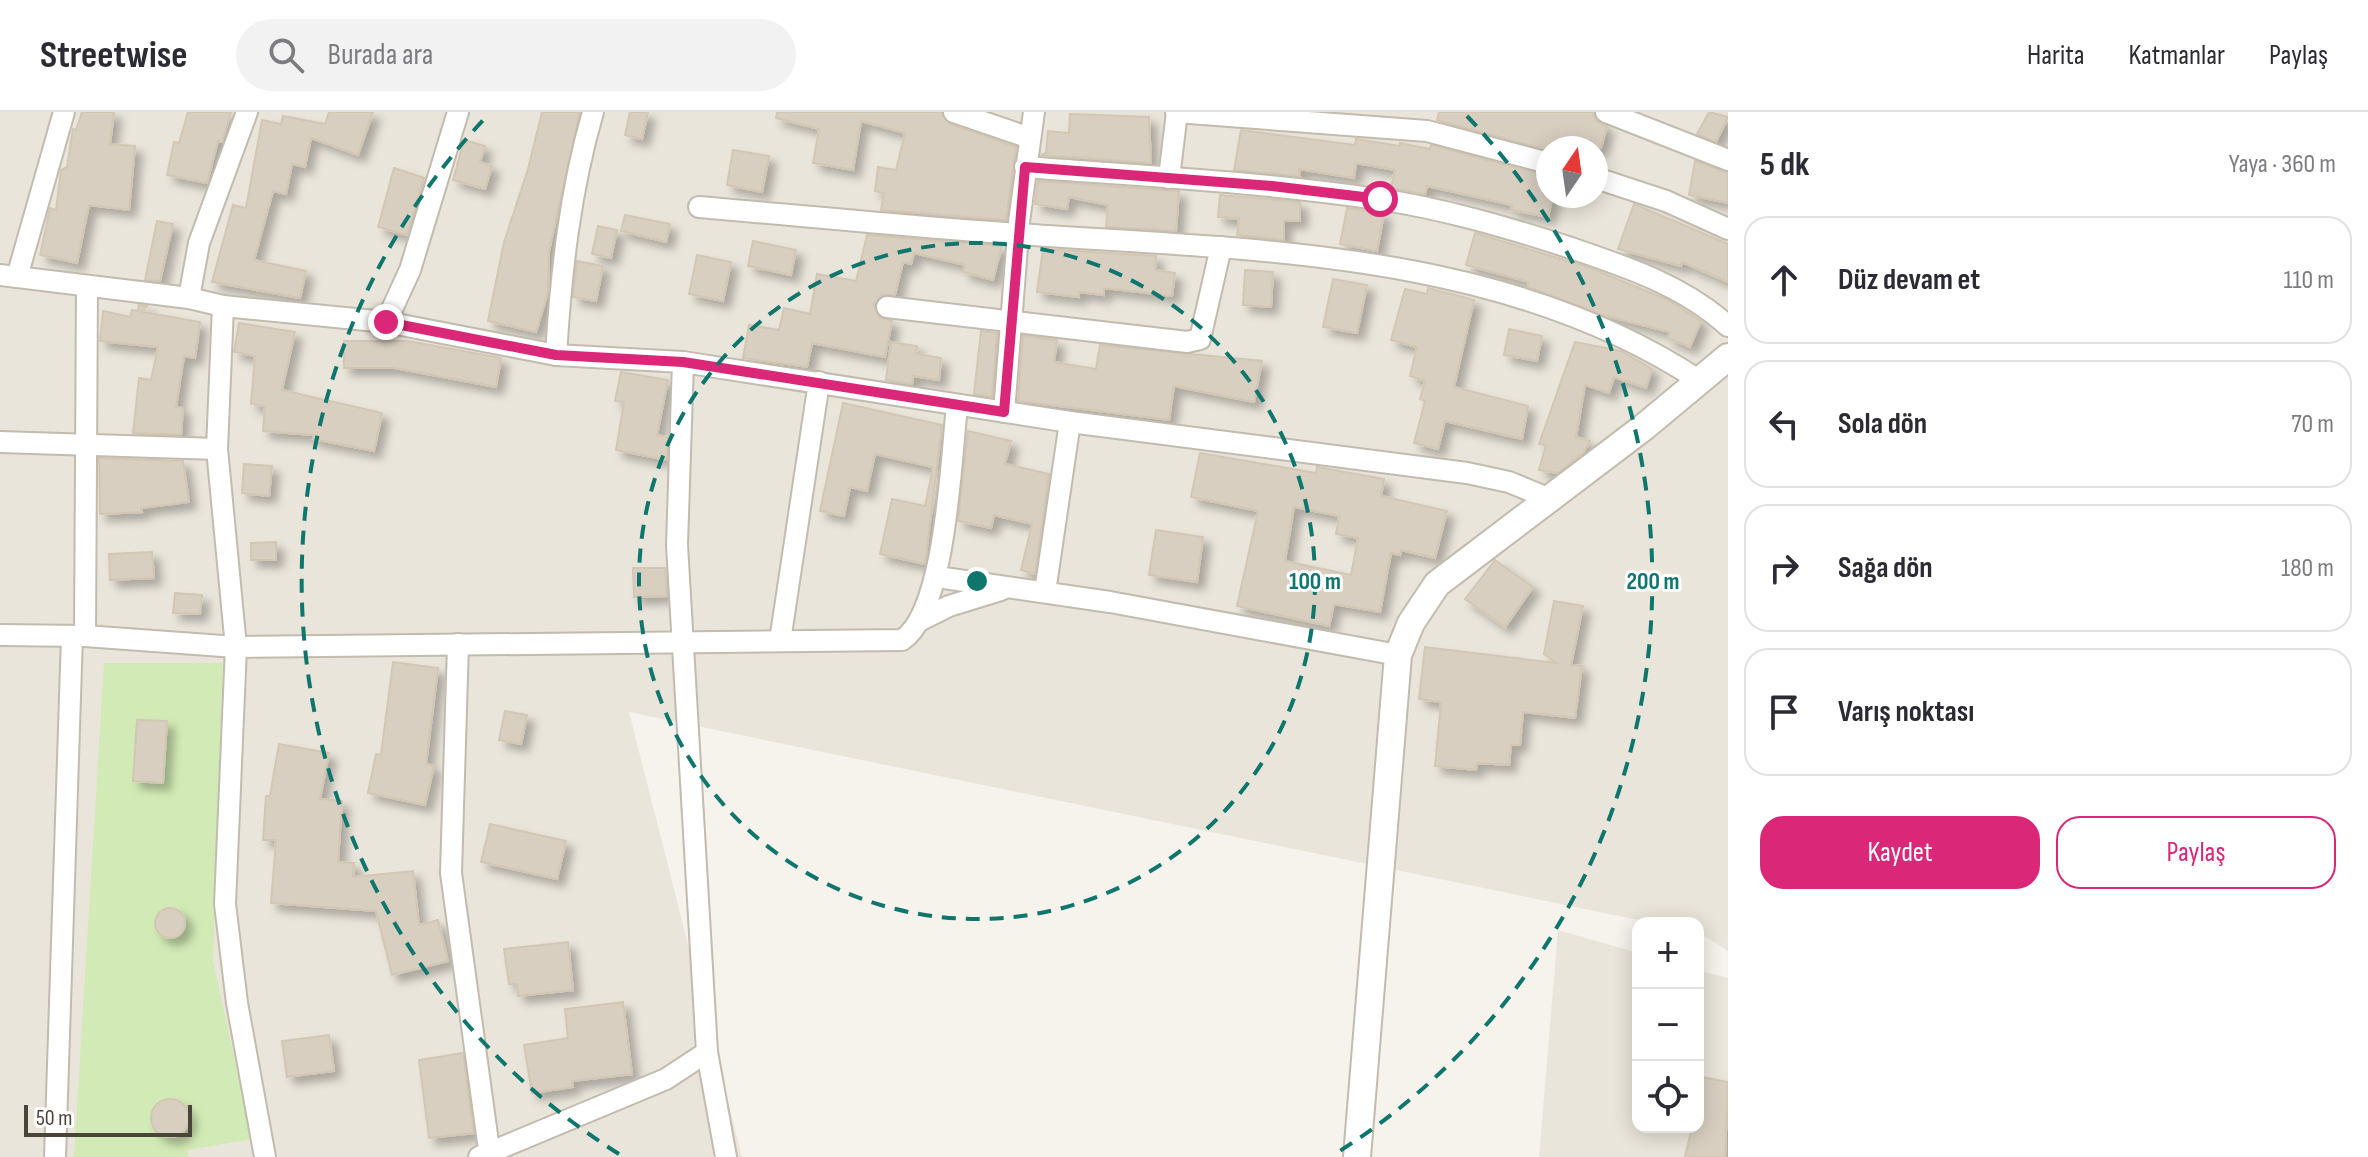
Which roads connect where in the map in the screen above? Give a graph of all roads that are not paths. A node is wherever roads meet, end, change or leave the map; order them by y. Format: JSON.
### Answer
{"nodes":[{"id":1,"x":64,"y":112,"type":"edge"},
{"id":2,"x":247,"y":112,"type":"edge"},
{"id":3,"x":458,"y":112,"type":"edge"},
{"id":4,"x":593,"y":112,"type":"edge"},
{"id":5,"x":954,"y":112,"type":"edge"},
{"id":6,"x":1034,"y":112,"type":"edge"},
{"id":7,"x":1176,"y":112,"type":"edge"},
{"id":8,"x":1606,"y":112,"type":"edge"},
{"id":9,"x":1030,"y":138,"type":"junction"},
{"id":10,"x":1536,"y":160,"type":"edge"},
{"id":11,"x":1728,"y":160,"type":"edge"},
{"id":12,"x":1025,"y":167,"type":"junction"},
{"id":13,"x":1169,"y":178,"type":"junction"},
{"id":14,"x":1608,"y":182,"type":"edge"},
{"id":15,"x":699,"y":207,"type":"dead end"},
{"id":16,"x":1728,"y":229,"type":"edge"},
{"id":17,"x":1018,"y":234,"type":"junction"},
{"id":18,"x":1221,"y":247,"type":"junction"},
{"id":19,"x":8,"y":276,"type":"edge"},
{"id":20,"x":87,"y":286,"type":"junction"},
{"id":21,"x":189,"y":298,"type":"junction"},
{"id":22,"x":223,"y":306,"type":"junction"},
{"id":23,"x":887,"y":307,"type":"dead end"},
{"id":24,"x":386,"y":322,"type":"junction"},
{"id":25,"x":1011,"y":322,"type":"junction"},
{"id":26,"x":1728,"y":326,"type":"edge"},
{"id":27,"x":556,"y":355,"type":"junction"},
{"id":28,"x":1728,"y":357,"type":"edge"},
{"id":29,"x":683,"y":362,"type":"junction"},
{"id":30,"x":1700,"y":381,"type":"junction"},
{"id":31,"x":819,"y":382,"type":"junction"},
{"id":32,"x":957,"y":406,"type":"junction"},
{"id":33,"x":1004,"y":412,"type":"junction"},
{"id":34,"x":1070,"y":422,"type":"junction"},
{"id":35,"x":0,"y":442,"type":"edge"},
{"id":36,"x":85,"y":445,"type":"junction"},
{"id":37,"x":217,"y":449,"type":"junction"},
{"id":38,"x":1550,"y":499,"type":"junction"},
{"id":39,"x":937,"y":577,"type":"junction"},
{"id":40,"x":1013,"y":587,"type":"junction"},
{"id":41,"x":1045,"y":592,"type":"junction"},
{"id":42,"x":919,"y":621,"type":"junction"},
{"id":43,"x":0,"y":635,"type":"edge"},
{"id":44,"x":79,"y":636,"type":"junction"},
{"id":45,"x":780,"y":641,"type":"junction"},
{"id":46,"x":683,"y":642,"type":"junction"},
{"id":47,"x":458,"y":644,"type":"junction"},
{"id":48,"x":236,"y":647,"type":"junction"},
{"id":49,"x":1398,"y":655,"type":"junction"},
{"id":50,"x":707,"y":1052,"type":"junction"},
{"id":51,"x":486,"y":1155,"type":"edge"},
{"id":52,"x":55,"y":1157,"type":"edge"},
{"id":53,"x":265,"y":1157,"type":"edge"},
{"id":54,"x":726,"y":1157,"type":"edge"},
{"id":55,"x":1357,"y":1157,"type":"edge"}],
"edges":[{"from":1,"to":19,"type":"street"},
{"from":2,"to":21,"type":"street"},
{"from":3,"to":24,"type":"street"},
{"from":4,"to":27,"type":"street"},
{"from":5,"to":9,"type":"street"},
{"from":6,"to":9,"type":"street"},
{"from":7,"to":10,"type":"street"},
{"from":7,"to":13,"type":"street"},
{"from":8,"to":11,"type":"street"},
{"from":9,"to":12,"type":"street"},
{"from":12,"to":13,"type":"street"},
{"from":12,"to":17,"type":"street"},
{"from":13,"to":26,"type":"street"},
{"from":14,"to":16,"type":"street"},
{"from":15,"to":17,"type":"street"},
{"from":17,"to":18,"type":"street"},
{"from":17,"to":25,"type":"street"},
{"from":18,"to":25,"type":"street"},
{"from":18,"to":30,"type":"street"},
{"from":19,"to":20,"type":"street"},
{"from":20,"to":21,"type":"street"},
{"from":20,"to":36,"type":"street"},
{"from":21,"to":22,"type":"street"},
{"from":22,"to":24,"type":"street"},
{"from":22,"to":37,"type":"street"},
{"from":23,"to":25,"type":"street"},
{"from":24,"to":27,"type":"street"},
{"from":25,"to":33,"type":"street"},
{"from":27,"to":29,"type":"street"},
{"from":28,"to":30,"type":"street"},
{"from":29,"to":31,"type":"street"},
{"from":29,"to":46,"type":"street"},
{"from":30,"to":38,"type":"street"},
{"from":31,"to":32,"type":"street"},
{"from":31,"to":45,"type":"street"},
{"from":32,"to":33,"type":"street"},
{"from":32,"to":39,"type":"street"},
{"from":33,"to":34,"type":"street"},
{"from":34,"to":38,"type":"street"},
{"from":34,"to":41,"type":"street"},
{"from":35,"to":36,"type":"street"},
{"from":36,"to":37,"type":"street"},
{"from":36,"to":44,"type":"street"},
{"from":37,"to":48,"type":"street"},
{"from":38,"to":49,"type":"street"},
{"from":39,"to":40,"type":"street"},
{"from":39,"to":42,"type":"street"},
{"from":40,"to":41,"type":"street"},
{"from":40,"to":42,"type":"street"},
{"from":41,"to":49,"type":"street"},
{"from":42,"to":45,"type":"street"},
{"from":43,"to":44,"type":"street"},
{"from":44,"to":48,"type":"street"},
{"from":44,"to":52,"type":"street"},
{"from":45,"to":46,"type":"street"},
{"from":46,"to":47,"type":"street"},
{"from":46,"to":50,"type":"street"},
{"from":47,"to":48,"type":"street"},
{"from":47,"to":51,"type":"street"},
{"from":48,"to":53,"type":"street"},
{"from":49,"to":55,"type":"street"},
{"from":50,"to":51,"type":"street"},
{"from":50,"to":54,"type":"street"}]}
